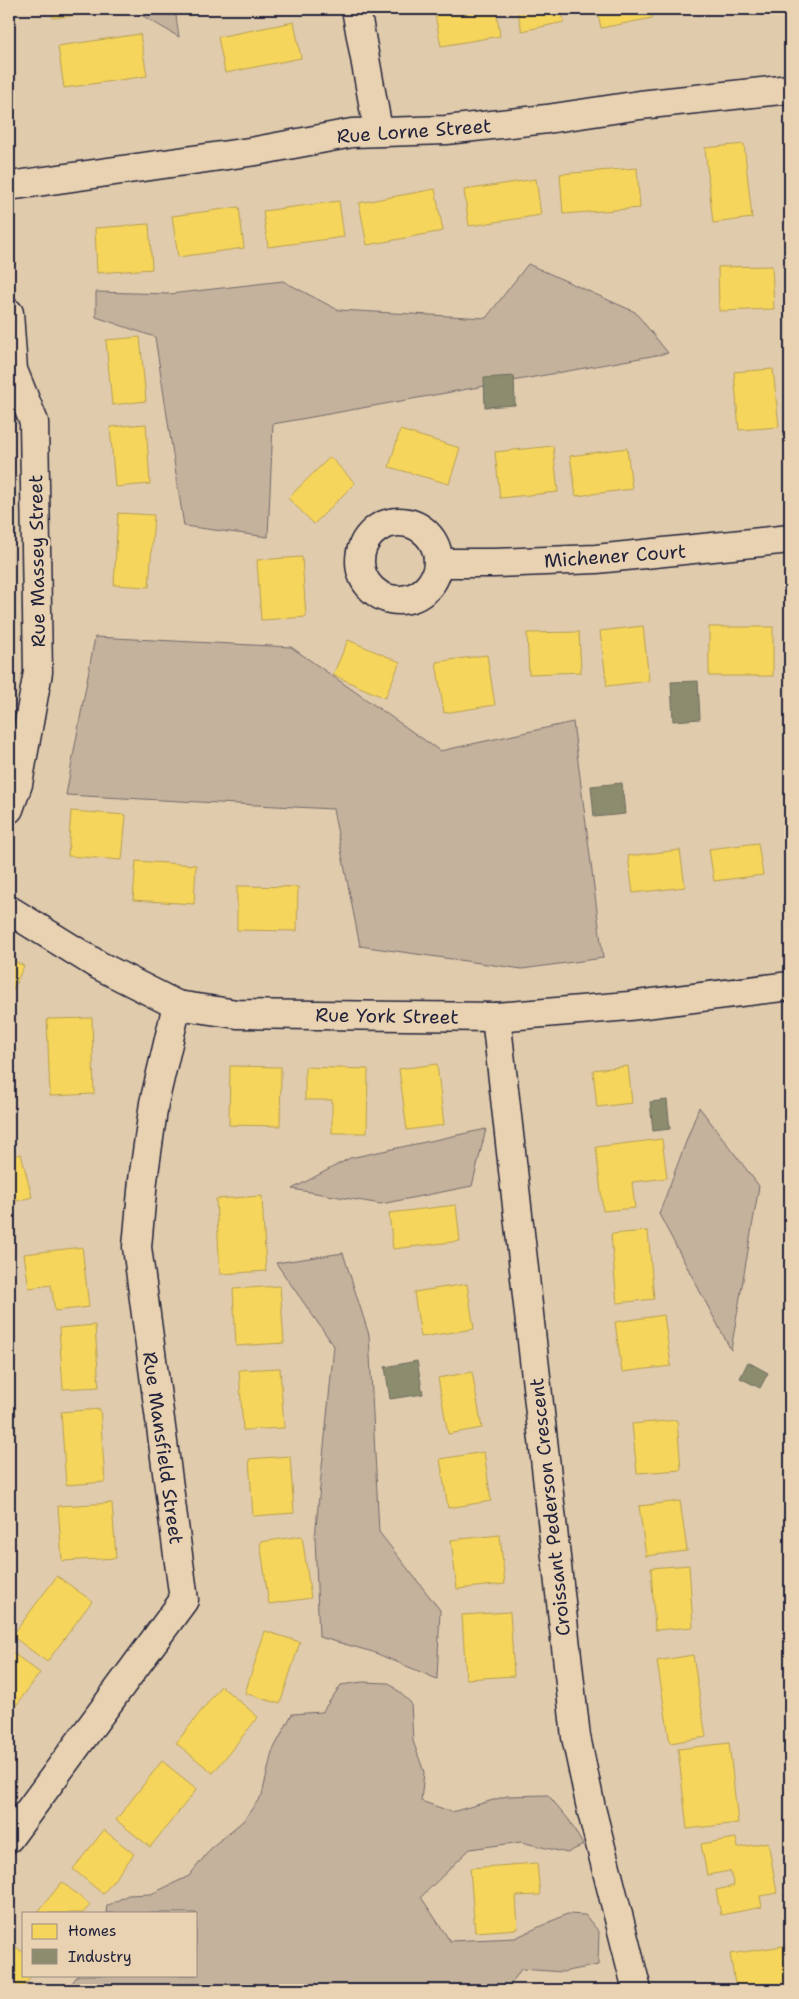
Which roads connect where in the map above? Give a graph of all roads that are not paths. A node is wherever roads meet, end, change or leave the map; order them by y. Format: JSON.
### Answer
{"nodes":[{"id":1,"x":356,"y":9,"type":"edge"},
{"id":2,"x":790,"y":89,"type":"edge"},
{"id":3,"x":378,"y":130,"type":"junction"},
{"id":4,"x":9,"y":186,"type":"edge"},
{"id":5,"x":9,"y":313,"type":"edge"},
{"id":6,"x":11,"y":370,"type":"edge"},
{"id":7,"x":790,"y":539,"type":"edge"},
{"id":8,"x":440,"y":562,"type":"dead end"},
{"id":9,"x":9,"y":809,"type":"edge"},
{"id":10,"x":9,"y":910,"type":"edge"},
{"id":11,"x":790,"y":986,"type":"edge"},
{"id":12,"x":177,"y":1005,"type":"junction"},
{"id":13,"x":496,"y":1018,"type":"junction"},
{"id":14,"x":9,"y":1838,"type":"edge"},
{"id":15,"x":637,"y":1990,"type":"edge"}],
"edges":[{"from":1,"to":3,"type":"street"},
{"from":2,"to":3,"type":"street","name":"Rue Lorne Street"},
{"from":3,"to":4,"type":"street","name":"Rue Lorne Street"},
{"from":5,"to":6,"type":"street","name":"Rue Massey Street"},
{"from":6,"to":9,"type":"street","name":"Rue Massey Street"},
{"from":7,"to":8,"type":"street","name":"Michener Court"},
{"from":10,"to":12,"type":"street","name":"Rue York Street"},
{"from":11,"to":13,"type":"street","name":"Rue York Street"},
{"from":12,"to":13,"type":"street","name":"Rue York Street"},
{"from":12,"to":14,"type":"street","name":"Rue Mansfield Street"},
{"from":13,"to":15,"type":"street","name":"Croissant Pederson Crescent"}]}
